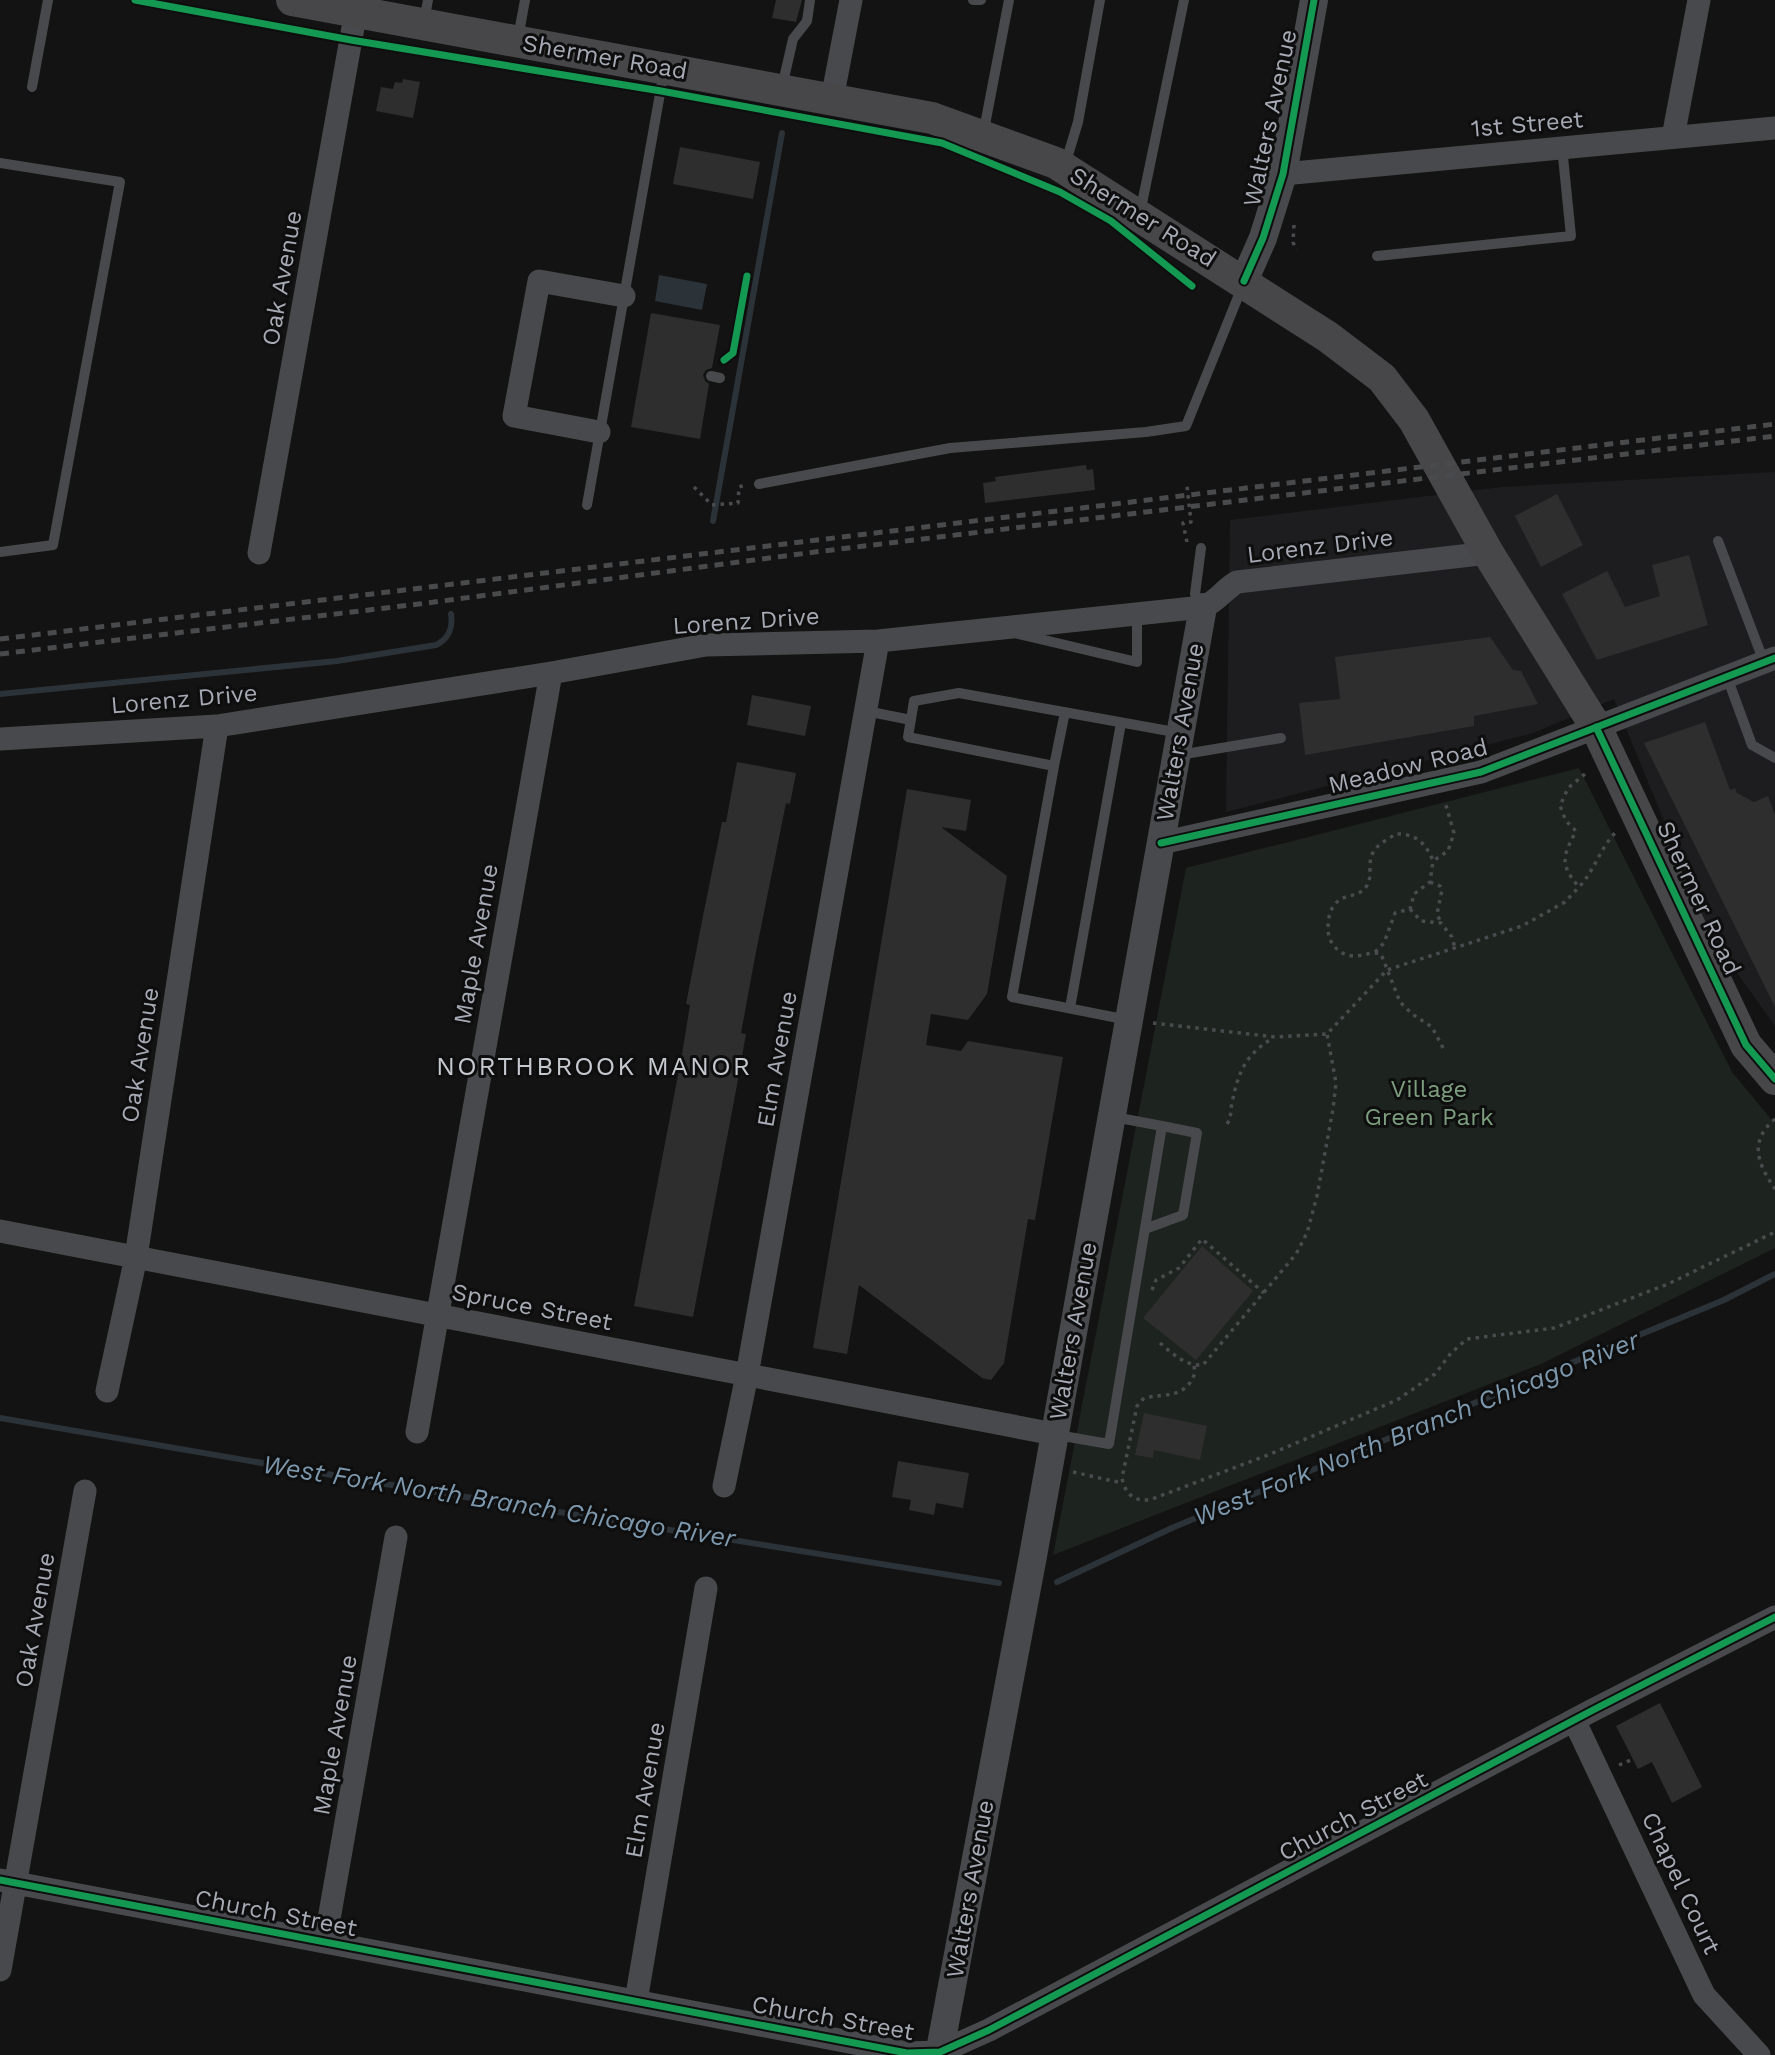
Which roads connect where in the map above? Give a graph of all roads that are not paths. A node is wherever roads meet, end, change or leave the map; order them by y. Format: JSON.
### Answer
{"nodes":[{"id":1,"x":48,"y":0,"type":"edge"},
{"id":2,"x":292,"y":0,"type":"edge"},
{"id":3,"x":297,"y":0,"type":"edge"},
{"id":4,"x":525,"y":0,"type":"edge"},
{"id":5,"x":810,"y":0,"type":"edge"},
{"id":6,"x":851,"y":0,"type":"edge"},
{"id":7,"x":973,"y":0,"type":"edge"},
{"id":8,"x":981,"y":0,"type":"edge"},
{"id":9,"x":1009,"y":0,"type":"edge"},
{"id":10,"x":1100,"y":0,"type":"edge"},
{"id":11,"x":1184,"y":0,"type":"edge"},
{"id":12,"x":1314,"y":0,"type":"edge"},
{"id":13,"x":1699,"y":0,"type":"edge"},
{"id":14,"x":356,"y":11,"type":"junction"},
{"id":15,"x":426,"y":12,"type":"edge"},
{"id":16,"x":518,"y":41,"type":"junction"},
{"id":17,"x":665,"y":68,"type":"junction"},
{"id":18,"x":32,"y":86,"type":"dead end"},
{"id":19,"x":781,"y":89,"type":"junction"},
{"id":20,"x":832,"y":99,"type":"junction"},
{"id":21,"x":1775,"y":128,"type":"edge"},
{"id":22,"x":983,"y":135,"type":"junction"},
{"id":23,"x":1673,"y":136,"type":"junction"},
{"id":24,"x":1562,"y":147,"type":"junction"},
{"id":25,"x":0,"y":163,"type":"edge"},
{"id":26,"x":1064,"y":168,"type":"junction"},
{"id":27,"x":1283,"y":174,"type":"junction"},
{"id":28,"x":1140,"y":216,"type":"junction"},
{"id":29,"x":1377,"y":256,"type":"dead end"},
{"id":30,"x":1244,"y":281,"type":"junction"},
{"id":31,"x":624,"y":296,"type":"junction"},
{"id":32,"x":599,"y":432,"type":"junction"},
{"id":33,"x":759,"y":484,"type":"dead end"},
{"id":34,"x":587,"y":505,"type":"dead end"},
{"id":35,"x":1718,"y":541,"type":"dead end"},
{"id":36,"x":1201,"y":548,"type":"dead end"},
{"id":37,"x":0,"y":552,"type":"edge"},
{"id":38,"x":259,"y":553,"type":"dead end"},
{"id":39,"x":1488,"y":553,"type":"junction"},
{"id":40,"x":1203,"y":607,"type":"junction"},
{"id":41,"x":1138,"y":612,"type":"junction"},
{"id":42,"x":993,"y":628,"type":"junction"},
{"id":43,"x":878,"y":641,"type":"junction"},
{"id":44,"x":1770,"y":660,"type":"edge"},
{"id":45,"x":551,"y":673,"type":"junction"},
{"id":46,"x":1727,"y":677,"type":"junction"},
{"id":47,"x":866,"y":711,"type":"junction"},
{"id":48,"x":1065,"y":712,"type":"junction"},
{"id":49,"x":911,"y":720,"type":"junction"},
{"id":50,"x":1121,"y":723,"type":"junction"},
{"id":51,"x":216,"y":726,"type":"junction"},
{"id":52,"x":1596,"y":727,"type":"junction"},
{"id":53,"x":1281,"y":738,"type":"dead end"},
{"id":54,"x":0,"y":739,"type":"edge"},
{"id":55,"x":1178,"y":744,"type":"junction"},
{"id":56,"x":1775,"y":758,"type":"edge"},
{"id":57,"x":1054,"y":766,"type":"junction"},
{"id":58,"x":1161,"y":843,"type":"junction"},
{"id":59,"x":1070,"y":1009,"type":"junction"},
{"id":60,"x":1141,"y":1022,"type":"junction"},
{"id":61,"x":1775,"y":1079,"type":"edge"},
{"id":62,"x":1111,"y":1117,"type":"junction"},
{"id":63,"x":1162,"y":1126,"type":"junction"},
{"id":64,"x":1145,"y":1229,"type":"junction"},
{"id":65,"x":0,"y":1231,"type":"edge"},
{"id":66,"x":136,"y":1258,"type":"junction"},
{"id":67,"x":437,"y":1315,"type":"junction"},
{"id":68,"x":747,"y":1375,"type":"junction"},
{"id":69,"x":107,"y":1391,"type":"dead end"},
{"id":70,"x":417,"y":1432,"type":"dead end"},
{"id":71,"x":1055,"y":1434,"type":"junction"},
{"id":72,"x":724,"y":1486,"type":"dead end"},
{"id":73,"x":85,"y":1491,"type":"dead end"},
{"id":74,"x":396,"y":1536,"type":"dead end"},
{"id":75,"x":706,"y":1588,"type":"dead end"},
{"id":76,"x":1775,"y":1617,"type":"edge"},
{"id":77,"x":1574,"y":1720,"type":"junction"},
{"id":78,"x":8,"y":1882,"type":"edge"},
{"id":79,"x":325,"y":1942,"type":"junction"},
{"id":80,"x":0,"y":1970,"type":"edge"},
{"id":81,"x":636,"y":2001,"type":"junction"},
{"id":82,"x":940,"y":2054,"type":"edge"},
{"id":83,"x":1759,"y":2055,"type":"edge"}],
"edges":[{"from":1,"to":18,"type":"lane"},
{"from":2,"to":3,"type":"main road","name":"Shermer Road"},
{"from":3,"to":14,"type":"main road","name":"Shermer Road"},
{"from":4,"to":16,"type":"lane"},
{"from":5,"to":19,"type":"lane"},
{"from":6,"to":20,"type":"street"},
{"from":7,"to":8,"type":"lane"},
{"from":9,"to":22,"type":"lane"},
{"from":10,"to":26,"type":"lane"},
{"from":11,"to":28,"type":"lane"},
{"from":12,"to":27,"type":"street","name":"Walters Avenue"},
{"from":13,"to":23,"type":"street"},
{"from":14,"to":15,"type":"main road","name":"Shermer Road"},
{"from":14,"to":38,"type":"street","name":"Oak Avenue"},
{"from":15,"to":16,"type":"main road","name":"Shermer Road"},
{"from":16,"to":17,"type":"main road","name":"Shermer Road"},
{"from":17,"to":19,"type":"main road","name":"Shermer Road"},
{"from":17,"to":31,"type":"lane"},
{"from":19,"to":20,"type":"main road","name":"Shermer Road"},
{"from":20,"to":22,"type":"main road","name":"Shermer Road"},
{"from":21,"to":23,"type":"street","name":"1st Street"},
{"from":22,"to":26,"type":"main road","name":"Shermer Road"},
{"from":23,"to":24,"type":"street","name":"1st Street"},
{"from":24,"to":27,"type":"street","name":"1st Street"},
{"from":24,"to":29,"type":"lane"},
{"from":25,"to":37,"type":"lane"},
{"from":26,"to":28,"type":"main road","name":"Shermer Road"},
{"from":27,"to":30,"type":"street","name":"Walters Avenue"},
{"from":28,"to":30,"type":"main road","name":"Shermer Road"},
{"from":30,"to":33,"type":"lane"},
{"from":30,"to":39,"type":"main road","name":"Shermer Road"},
{"from":31,"to":32,"type":"lane"},
{"from":31,"to":32,"type":"street"},
{"from":32,"to":34,"type":"lane"},
{"from":35,"to":44,"type":"lane"},
{"from":36,"to":40,"type":"lane"},
{"from":39,"to":40,"type":"street","name":"Lorenz Drive"},
{"from":39,"to":52,"type":"main road","name":"Shermer Road"},
{"from":40,"to":41,"type":"street","name":"Lorenz Drive"},
{"from":40,"to":55,"type":"street","name":"Walters Avenue"},
{"from":41,"to":42,"type":"street","name":"Lorenz Drive"},
{"from":41,"to":42,"type":"lane"},
{"from":42,"to":43,"type":"street","name":"Lorenz Drive"},
{"from":43,"to":45,"type":"street","name":"Lorenz Drive"},
{"from":43,"to":47,"type":"street","name":"Elm Avenue"},
{"from":44,"to":46,"type":"street","name":"Meadow Road"},
{"from":45,"to":51,"type":"street","name":"Lorenz Drive"},
{"from":45,"to":67,"type":"street","name":"Maple Avenue"},
{"from":46,"to":52,"type":"street","name":"Meadow Road"},
{"from":46,"to":56,"type":"lane"},
{"from":47,"to":49,"type":"lane"},
{"from":47,"to":68,"type":"street","name":"Elm Avenue"},
{"from":48,"to":49,"type":"lane"},
{"from":48,"to":50,"type":"lane"},
{"from":48,"to":57,"type":"lane"},
{"from":49,"to":57,"type":"lane"},
{"from":50,"to":55,"type":"lane"},
{"from":50,"to":59,"type":"lane"},
{"from":51,"to":54,"type":"street","name":"Lorenz Drive"},
{"from":51,"to":66,"type":"street","name":"Oak Avenue"},
{"from":52,"to":58,"type":"street","name":"Meadow Road"},
{"from":52,"to":61,"type":"main road","name":"Shermer Road"},
{"from":53,"to":55,"type":"lane"},
{"from":55,"to":58,"type":"street","name":"Walters Avenue"},
{"from":57,"to":59,"type":"lane"},
{"from":58,"to":60,"type":"street","name":"Walters Avenue"},
{"from":59,"to":60,"type":"lane"},
{"from":60,"to":62,"type":"street","name":"Walters Avenue"},
{"from":62,"to":63,"type":"lane"},
{"from":62,"to":71,"type":"street","name":"Walters Avenue"},
{"from":63,"to":64,"type":"lane"},
{"from":63,"to":64,"type":"lane"},
{"from":64,"to":71,"type":"lane"},
{"from":65,"to":66,"type":"street","name":"Spruce Street"},
{"from":66,"to":67,"type":"street","name":"Spruce Street"},
{"from":66,"to":69,"type":"street","name":"Oak Avenue"},
{"from":67,"to":68,"type":"street","name":"Spruce Street"},
{"from":67,"to":70,"type":"street","name":"Maple Avenue"},
{"from":68,"to":71,"type":"street","name":"Spruce Street"},
{"from":68,"to":72,"type":"street","name":"Elm Avenue"},
{"from":71,"to":82,"type":"street","name":"Walters Avenue"},
{"from":73,"to":78,"type":"street","name":"Oak Avenue"},
{"from":74,"to":79,"type":"street","name":"Maple Avenue"},
{"from":75,"to":81,"type":"street","name":"Elm Avenue"},
{"from":76,"to":77,"type":"street","name":"Church Street"},
{"from":77,"to":82,"type":"street","name":"Church Street"},
{"from":77,"to":83,"type":"street","name":"Chapel Court"},
{"from":78,"to":79,"type":"street","name":"Church Street"},
{"from":78,"to":80,"type":"street","name":"Oak Avenue"},
{"from":79,"to":81,"type":"street","name":"Church Street"},
{"from":81,"to":82,"type":"street","name":"Church Street"}]}
